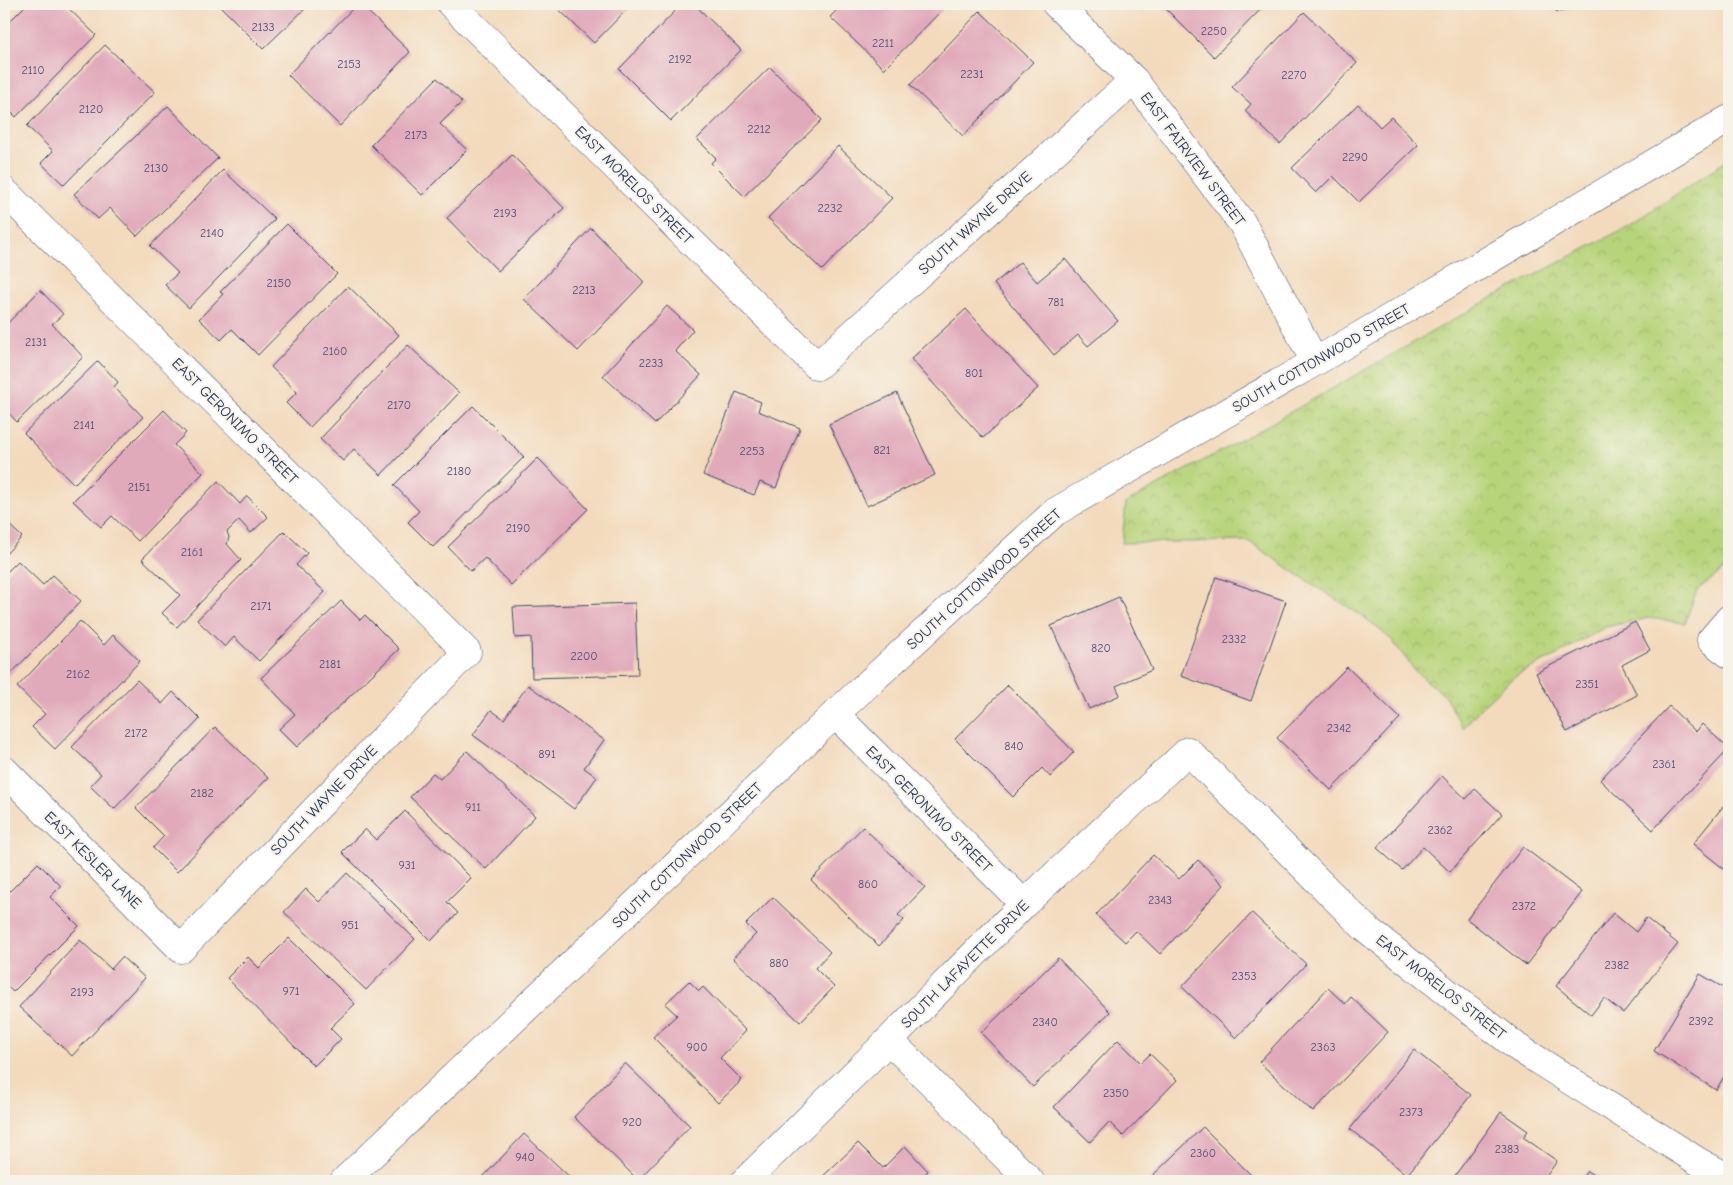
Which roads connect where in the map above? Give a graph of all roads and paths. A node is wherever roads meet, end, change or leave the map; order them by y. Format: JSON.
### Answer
{"nodes":[{"id":1,"x":451,"y":4,"type":"edge"},
{"id":2,"x":1056,"y":4,"type":"edge"},
{"id":3,"x":1134,"y":80,"type":"junction"},
{"id":4,"x":1729,"y":119,"type":"edge"},
{"id":5,"x":4,"y":191,"type":"edge"},
{"id":6,"x":1316,"y":362,"type":"junction"},
{"id":7,"x":817,"y":366,"type":"joint"},
{"id":8,"x":1729,"y":619,"type":"edge"},
{"id":9,"x":1720,"y":647,"type":"edge"},
{"id":10,"x":467,"y":652,"type":"joint"},
{"id":11,"x":834,"y":714,"type":"junction"},
{"id":12,"x":1188,"y":751,"type":"joint"},
{"id":13,"x":4,"y":770,"type":"edge"},
{"id":14,"x":1024,"y":904,"type":"junction"},
{"id":15,"x":181,"y":949,"type":"joint"},
{"id":16,"x":889,"y":1040,"type":"junction"},
{"id":17,"x":1729,"y":1178,"type":"edge"},
{"id":18,"x":344,"y":1181,"type":"edge"},
{"id":19,"x":745,"y":1181,"type":"edge"},
{"id":20,"x":1030,"y":1181,"type":"edge"}],
"edges":[{"from":1,"to":7,"type":"street","name":"EAST MORELOS STREET"},
{"from":2,"to":3,"type":"street","name":"EAST FAIRVIEW STREET"},
{"from":3,"to":6,"type":"street","name":"EAST FAIRVIEW STREET"},
{"from":3,"to":7,"type":"street","name":"SOUTH WAYNE DRIVE"},
{"from":4,"to":6,"type":"street","name":"SOUTH COTTONWOOD STREET"},
{"from":5,"to":10,"type":"street","name":"EAST GERONIMO STREET"},
{"from":6,"to":11,"type":"street","name":"SOUTH COTTONWOOD STREET"},
{"from":8,"to":9,"type":"street"},
{"from":10,"to":15,"type":"street","name":"SOUTH WAYNE DRIVE"},
{"from":11,"to":14,"type":"street","name":"EAST GERONIMO STREET"},
{"from":11,"to":18,"type":"street","name":"SOUTH COTTONWOOD STREET"},
{"from":12,"to":14,"type":"street","name":"SOUTH LAFAYETTE DRIVE"},
{"from":12,"to":17,"type":"street","name":"EAST MORELOS STREET"},
{"from":13,"to":15,"type":"street","name":"EAST KESLER LANE"},
{"from":14,"to":16,"type":"street","name":"SOUTH LAFAYETTE DRIVE"},
{"from":16,"to":19,"type":"street","name":"SOUTH LAFAYETTE DRIVE"},
{"from":16,"to":20,"type":"street"}]}
